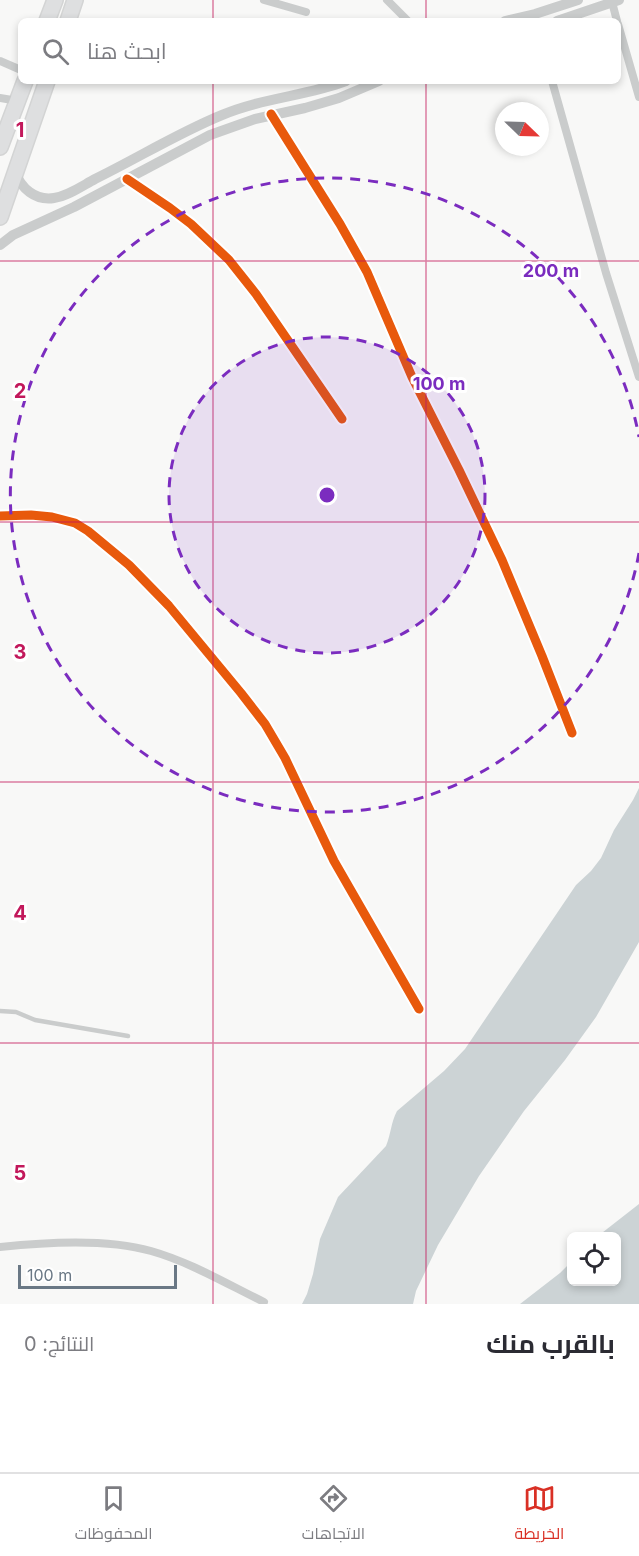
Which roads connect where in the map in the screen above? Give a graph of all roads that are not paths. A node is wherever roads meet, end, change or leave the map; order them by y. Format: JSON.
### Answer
{"nodes":[{"id":1,"x":55,"y":0,"type":"edge"},
{"id":2,"x":75,"y":0,"type":"edge"},
{"id":3,"x":264,"y":0,"type":"edge"},
{"id":4,"x":387,"y":0,"type":"edge"},
{"id":5,"x":578,"y":0,"type":"edge"},
{"id":6,"x":615,"y":1,"type":"edge"},
{"id":7,"x":306,"y":12,"type":"dead end"},
{"id":8,"x":48,"y":18,"type":"edge"},
{"id":9,"x":69,"y":18,"type":"edge"},
{"id":10,"x":405,"y":18,"type":"edge"},
{"id":11,"x":518,"y":18,"type":"edge"},
{"id":12,"x":566,"y":18,"type":"edge"},
{"id":13,"x":617,"y":18,"type":"edge"},
{"id":14,"x":621,"y":33,"type":"edge"},
{"id":15,"x":0,"y":61,"type":"edge"},
{"id":16,"x":18,"y":69,"type":"edge"},
{"id":17,"x":24,"y":84,"type":"edge"},
{"id":18,"x":46,"y":84,"type":"edge"},
{"id":19,"x":336,"y":84,"type":"edge"},
{"id":20,"x":373,"y":84,"type":"edge"},
{"id":21,"x":553,"y":84,"type":"edge"},
{"id":22,"x":639,"y":97,"type":"edge"},
{"id":23,"x":0,"y":98,"type":"edge"},
{"id":24,"x":18,"y":101,"type":"junction"},
{"id":25,"x":271,"y":114,"type":"junction"},
{"id":26,"x":0,"y":147,"type":"edge"},
{"id":27,"x":15,"y":172,"type":"junction"},
{"id":28,"x":105,"y":175,"type":"junction"},
{"id":29,"x":127,"y":178,"type":"junction"},
{"id":30,"x":111,"y":188,"type":"junction"},
{"id":31,"x":0,"y":217,"type":"edge"},
{"id":32,"x":0,"y":245,"type":"edge"},
{"id":33,"x":639,"y":376,"type":"edge"},
{"id":34,"x":342,"y":419,"type":"dead end"},
{"id":35,"x":0,"y":516,"type":"edge"},
{"id":36,"x":572,"y":733,"type":"dead end"},
{"id":37,"x":419,"y":1010,"type":"dead end"},
{"id":38,"x":0,"y":1011,"type":"edge"},
{"id":39,"x":128,"y":1036,"type":"dead end"},
{"id":40,"x":0,"y":1247,"type":"edge"},
{"id":41,"x":264,"y":1302,"type":"dead end"}],
"edges":[{"from":1,"to":8,"type":"highway"},
{"from":2,"to":9,"type":"highway"},
{"from":3,"to":7,"type":"street"},
{"from":4,"to":10,"type":"street"},
{"from":5,"to":11,"type":"street"},
{"from":6,"to":12,"type":"street"},
{"from":6,"to":13,"type":"street"},
{"from":14,"to":22,"type":"street"},
{"from":15,"to":16,"type":"street"},
{"from":17,"to":24,"type":"highway"},
{"from":18,"to":27,"type":"highway"},
{"from":19,"to":28,"type":"street"},
{"from":20,"to":25,"type":"street"},
{"from":21,"to":33,"type":"street"},
{"from":23,"to":24,"type":"street"},
{"from":24,"to":26,"type":"highway"},
{"from":25,"to":29,"type":"street"},
{"from":25,"to":36,"type":"street"},
{"from":27,"to":28,"type":"street"},
{"from":27,"to":31,"type":"highway"},
{"from":28,"to":30,"type":"street"},
{"from":29,"to":30,"type":"street"},
{"from":29,"to":34,"type":"street"},
{"from":30,"to":32,"type":"street"},
{"from":35,"to":37,"type":"street"},
{"from":38,"to":39,"type":"lane"},
{"from":40,"to":41,"type":"street"}]}
